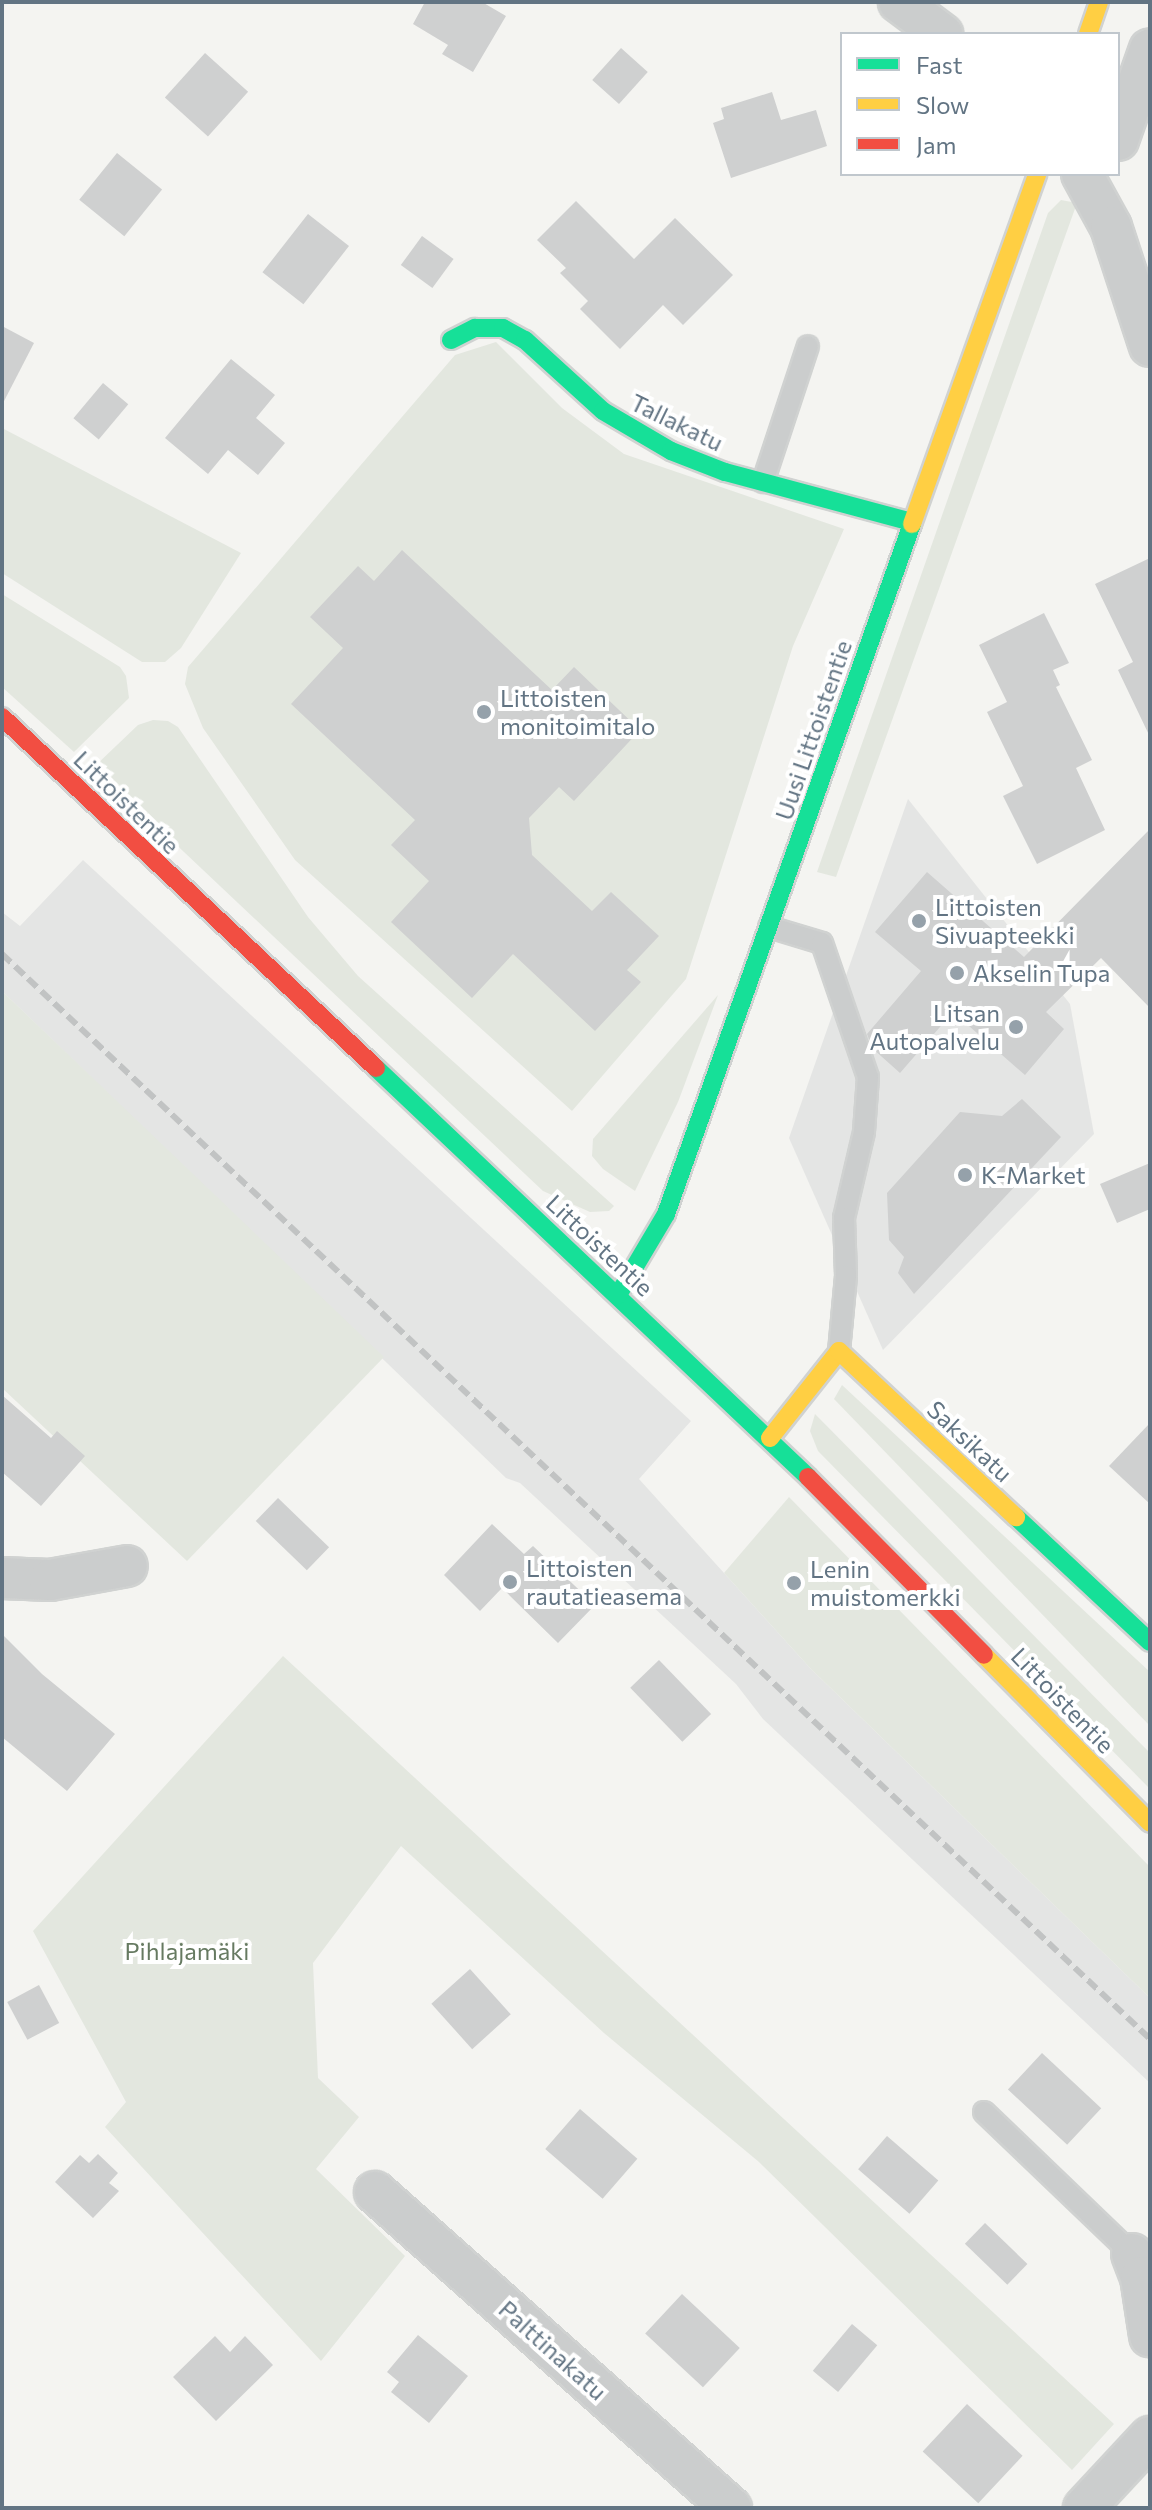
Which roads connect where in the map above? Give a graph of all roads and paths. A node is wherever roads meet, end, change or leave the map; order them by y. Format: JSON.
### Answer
{"nodes":[{"id":1,"x":899,"y":2,"type":"edge"},
{"id":2,"x":1099,"y":2,"type":"edge"},
{"id":3,"x":939,"y":32,"type":"edge"},
{"id":4,"x":1089,"y":32,"type":"edge"},
{"id":5,"x":1150,"y":49,"type":"edge"},
{"id":6,"x":1120,"y":134,"type":"edge"},
{"id":7,"x":1036,"y":176,"type":"edge"},
{"id":8,"x":1094,"y":181,"type":"edge"},
{"id":9,"x":451,"y":340,"type":"dead end"},
{"id":10,"x":808,"y":346,"type":"dead end"},
{"id":11,"x":1150,"y":346,"type":"edge"},
{"id":12,"x":763,"y":482,"type":"junction"},
{"id":13,"x":911,"y":522,"type":"junction"},
{"id":14,"x":2,"y":717,"type":"edge"},
{"id":15,"x":769,"y":927,"type":"junction"},
{"id":16,"x":618,"y":1295,"type":"junction"},
{"id":17,"x":839,"y":1351,"type":"junction"},
{"id":18,"x":770,"y":1438,"type":"junction"},
{"id":19,"x":127,"y":1566,"type":"dead end"},
{"id":20,"x":2,"y":1578,"type":"edge"},
{"id":21,"x":1150,"y":1642,"type":"edge"},
{"id":22,"x":1150,"y":1823,"type":"edge"},
{"id":23,"x":984,"y":2112,"type":"dead end"},
{"id":24,"x":375,"y":2192,"type":"dead end"},
{"id":25,"x":1132,"y":2254,"type":"joint"},
{"id":26,"x":1150,"y":2336,"type":"edge"},
{"id":27,"x":1150,"y":2437,"type":"edge"},
{"id":28,"x":731,"y":2508,"type":"edge"},
{"id":29,"x":1084,"y":2508,"type":"edge"}],
"edges":[{"from":1,"to":3,"type":"street"},
{"from":2,"to":4,"type":"street"},
{"from":5,"to":6,"type":"street"},
{"from":7,"to":13,"type":"street","name":"Uusi Littoistentie"},
{"from":8,"to":11,"type":"street"},
{"from":9,"to":12,"type":"street","name":"Tallakatu"},
{"from":10,"to":12,"type":"lane"},
{"from":12,"to":13,"type":"street","name":"Tallakatu"},
{"from":13,"to":15,"type":"street","name":"Uusi Littoistentie"},
{"from":14,"to":16,"type":"street","name":"Littoistentie"},
{"from":15,"to":16,"type":"street","name":"Uusi Littoistentie"},
{"from":15,"to":17,"type":"lane"},
{"from":16,"to":18,"type":"street","name":"Littoistentie"},
{"from":17,"to":18,"type":"street"},
{"from":17,"to":21,"type":"street","name":"Saksikatu"},
{"from":18,"to":22,"type":"street","name":"Littoistentie"},
{"from":19,"to":20,"type":"street"},
{"from":23,"to":25,"type":"lane"},
{"from":24,"to":28,"type":"street","name":"Palttinakatu"},
{"from":25,"to":26,"type":"street"},
{"from":27,"to":29,"type":"street"}]}
